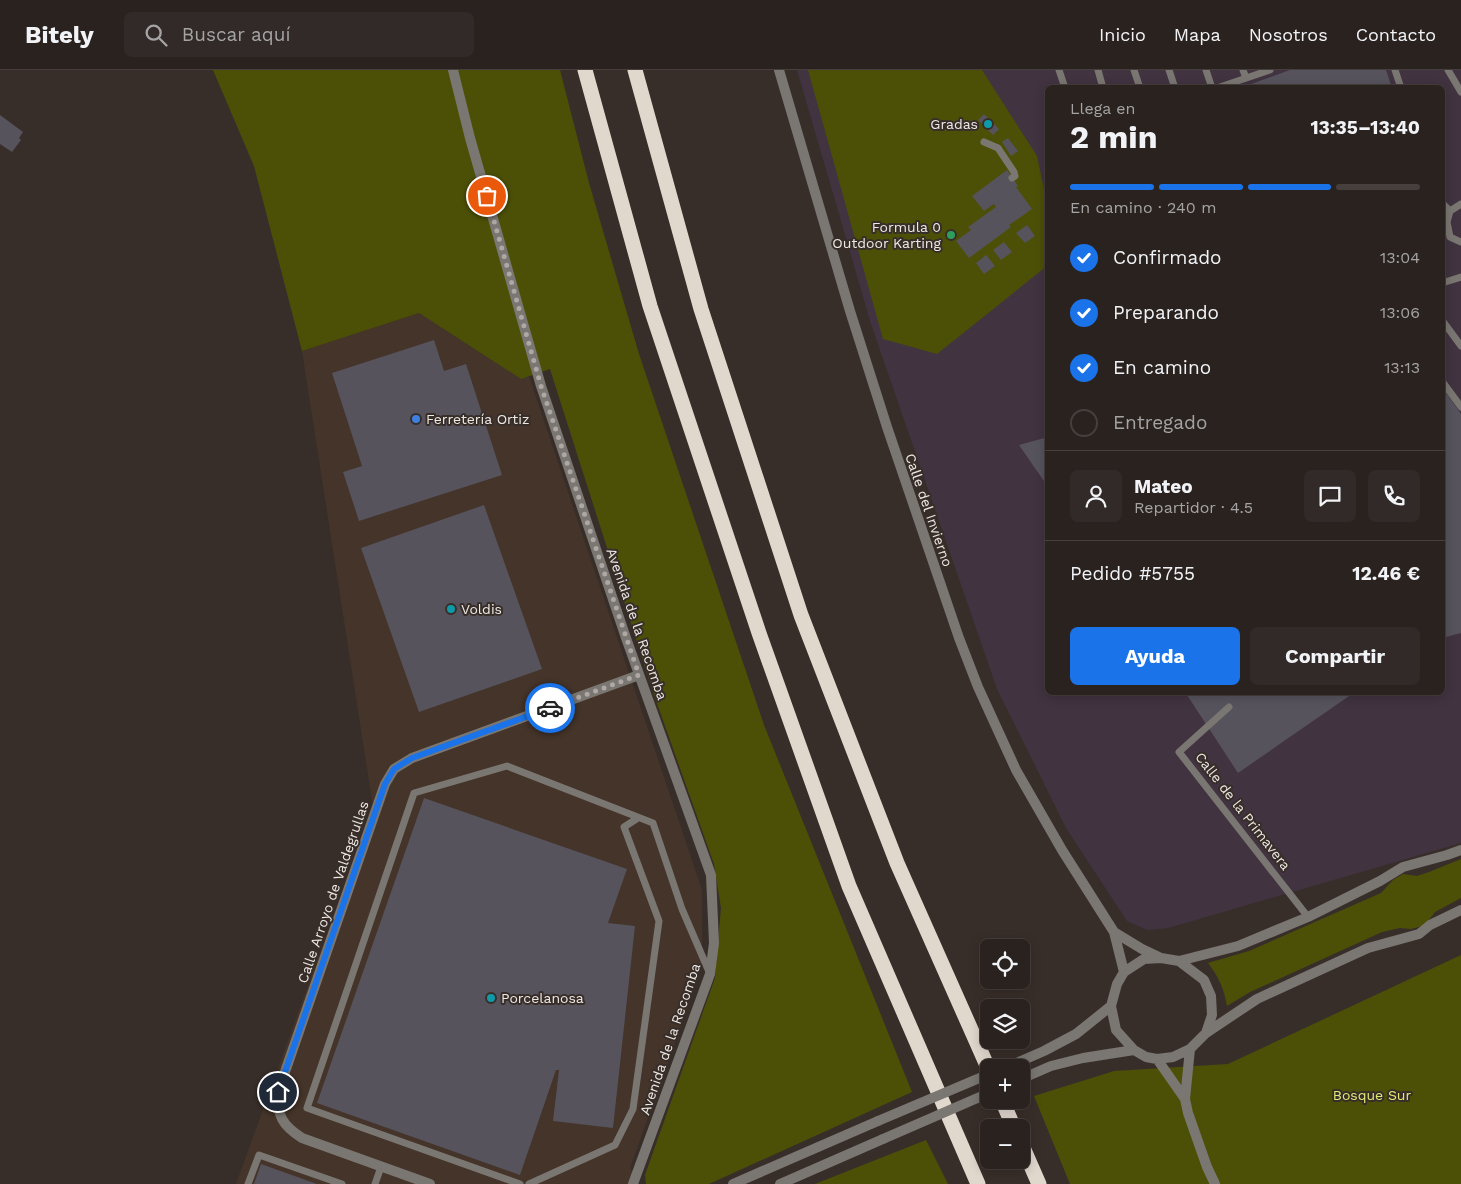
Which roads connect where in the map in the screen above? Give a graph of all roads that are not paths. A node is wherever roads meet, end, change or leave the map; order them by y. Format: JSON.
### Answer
{"nodes":[{"id":1,"x":453,"y":70,"type":"edge"},
{"id":2,"x":585,"y":70,"type":"edge"},
{"id":3,"x":635,"y":70,"type":"edge"},
{"id":4,"x":779,"y":70,"type":"edge"},
{"id":5,"x":1059,"y":70,"type":"edge"},
{"id":6,"x":1098,"y":70,"type":"edge"},
{"id":7,"x":1134,"y":70,"type":"edge"},
{"id":8,"x":1169,"y":70,"type":"edge"},
{"id":9,"x":1206,"y":70,"type":"edge"},
{"id":10,"x":1243,"y":70,"type":"edge"},
{"id":11,"x":1270,"y":70,"type":"edge"},
{"id":12,"x":1395,"y":70,"type":"edge"},
{"id":13,"x":1448,"y":70,"type":"edge"},
{"id":14,"x":1246,"y":78,"type":"junction"},
{"id":15,"x":1064,"y":85,"type":"edge"},
{"id":16,"x":1102,"y":85,"type":"edge"},
{"id":17,"x":1139,"y":85,"type":"edge"},
{"id":18,"x":1174,"y":85,"type":"edge"},
{"id":19,"x":1211,"y":85,"type":"edge"},
{"id":20,"x":1226,"y":85,"type":"edge"},
{"id":21,"x":1400,"y":85,"type":"edge"},
{"id":22,"x":1461,"y":92,"type":"edge"},
{"id":23,"x":984,"y":142,"type":"dead end"},
{"id":24,"x":1012,"y":178,"type":"dead end"},
{"id":25,"x":1461,"y":204,"type":"edge"},
{"id":26,"x":1445,"y":206,"type":"edge"},
{"id":27,"x":1450,"y":211,"type":"junction"},
{"id":28,"x":1461,"y":242,"type":"edge"},
{"id":29,"x":1459,"y":277,"type":"edge"},
{"id":30,"x":1445,"y":282,"type":"edge"},
{"id":31,"x":1461,"y":285,"type":"edge"},
{"id":32,"x":1445,"y":324,"type":"edge"},
{"id":33,"x":1461,"y":346,"type":"edge"},
{"id":34,"x":1445,"y":385,"type":"edge"},
{"id":35,"x":1461,"y":407,"type":"edge"},
{"id":36,"x":639,"y":675,"type":"junction"},
{"id":37,"x":1229,"y":707,"type":"dead end"},
{"id":38,"x":638,"y":818,"type":"junction"},
{"id":39,"x":1461,"y":850,"type":"edge"},
{"id":40,"x":1461,"y":910,"type":"edge"},
{"id":41,"x":1308,"y":917,"type":"junction"},
{"id":42,"x":1114,"y":932,"type":"junction"},
{"id":43,"x":1161,"y":958,"type":"junction"},
{"id":44,"x":1179,"y":961,"type":"junction"},
{"id":45,"x":1124,"y":972,"type":"junction"},
{"id":46,"x":710,"y":974,"type":"junction"},
{"id":47,"x":1111,"y":1006,"type":"junction"},
{"id":48,"x":1206,"y":1034,"type":"junction"},
{"id":49,"x":1190,"y":1049,"type":"junction"},
{"id":50,"x":1134,"y":1050,"type":"junction"},
{"id":51,"x":1157,"y":1058,"type":"junction"},
{"id":52,"x":984,"y":1059,"type":"edge"},
{"id":53,"x":1026,"y":1059,"type":"edge"},
{"id":54,"x":1030,"y":1075,"type":"edge"},
{"id":55,"x":980,"y":1078,"type":"edge"},
{"id":56,"x":980,"y":1097,"type":"edge"},
{"id":57,"x":1185,"y":1099,"type":"junction"},
{"id":58,"x":1030,"y":1164,"type":"edge"},
{"id":59,"x":381,"y":1167,"type":"junction"},
{"id":60,"x":248,"y":1184,"type":"edge"},
{"id":61,"x":342,"y":1184,"type":"edge"},
{"id":62,"x":375,"y":1184,"type":"edge"},
{"id":63,"x":430,"y":1184,"type":"edge"},
{"id":64,"x":520,"y":1184,"type":"edge"},
{"id":65,"x":529,"y":1184,"type":"edge"},
{"id":66,"x":633,"y":1184,"type":"edge"},
{"id":67,"x":733,"y":1184,"type":"edge"},
{"id":68,"x":780,"y":1184,"type":"edge"},
{"id":69,"x":978,"y":1184,"type":"edge"},
{"id":70,"x":1039,"y":1184,"type":"edge"},
{"id":71,"x":1214,"y":1184,"type":"edge"}],
"edges":[{"from":1,"to":36,"type":"street","name":"Avenida de la Recomba"},
{"from":2,"to":69,"type":"highway"},
{"from":3,"to":52,"type":"highway"},
{"from":4,"to":42,"type":"street","name":"Calle del Invierno"},
{"from":5,"to":15,"type":"lane"},
{"from":6,"to":16,"type":"lane"},
{"from":7,"to":17,"type":"lane"},
{"from":8,"to":18,"type":"lane"},
{"from":9,"to":19,"type":"lane"},
{"from":10,"to":14,"type":"lane"},
{"from":11,"to":14,"type":"lane"},
{"from":12,"to":21,"type":"lane"},
{"from":13,"to":22,"type":"lane"},
{"from":14,"to":20,"type":"lane"},
{"from":23,"to":24,"type":"lane"},
{"from":25,"to":27,"type":"lane"},
{"from":26,"to":27,"type":"lane"},
{"from":27,"to":28,"type":"lane"},
{"from":29,"to":30,"type":"lane"},
{"from":29,"to":31,"type":"lane"},
{"from":32,"to":33,"type":"lane"},
{"from":34,"to":35,"type":"lane"},
{"from":36,"to":46,"type":"street","name":"Avenida de la Recomba"},
{"from":36,"to":59,"type":"street","name":"Calle Arroyo de Valdegrullas"},
{"from":37,"to":41,"type":"lane","name":"Calle de la Primavera"},
{"from":38,"to":46,"type":"lane"},
{"from":38,"to":64,"type":"lane"},
{"from":38,"to":65,"type":"lane"},
{"from":39,"to":41,"type":"street"},
{"from":40,"to":48,"type":"street"},
{"from":41,"to":44,"type":"street"},
{"from":42,"to":43,"type":"street"},
{"from":42,"to":45,"type":"street"},
{"from":43,"to":44,"type":"street"},
{"from":43,"to":45,"type":"street"},
{"from":44,"to":48,"type":"street"},
{"from":45,"to":47,"type":"street"},
{"from":46,"to":66,"type":"street","name":"Avenida de la Recomba"},
{"from":47,"to":50,"type":"street"},
{"from":47,"to":53,"type":"street"},
{"from":48,"to":49,"type":"street"},
{"from":49,"to":51,"type":"street"},
{"from":49,"to":57,"type":"street"},
{"from":50,"to":51,"type":"street"},
{"from":50,"to":54,"type":"street"},
{"from":51,"to":57,"type":"street"},
{"from":55,"to":67,"type":"street","bridge":true},
{"from":56,"to":68,"type":"street","bridge":true},
{"from":57,"to":71,"type":"street"},
{"from":58,"to":70,"type":"highway"},
{"from":59,"to":62,"type":"lane"},
{"from":59,"to":63,"type":"street","name":"Calle Arroyo de Valdegrullas"},
{"from":60,"to":61,"type":"lane"}]}
